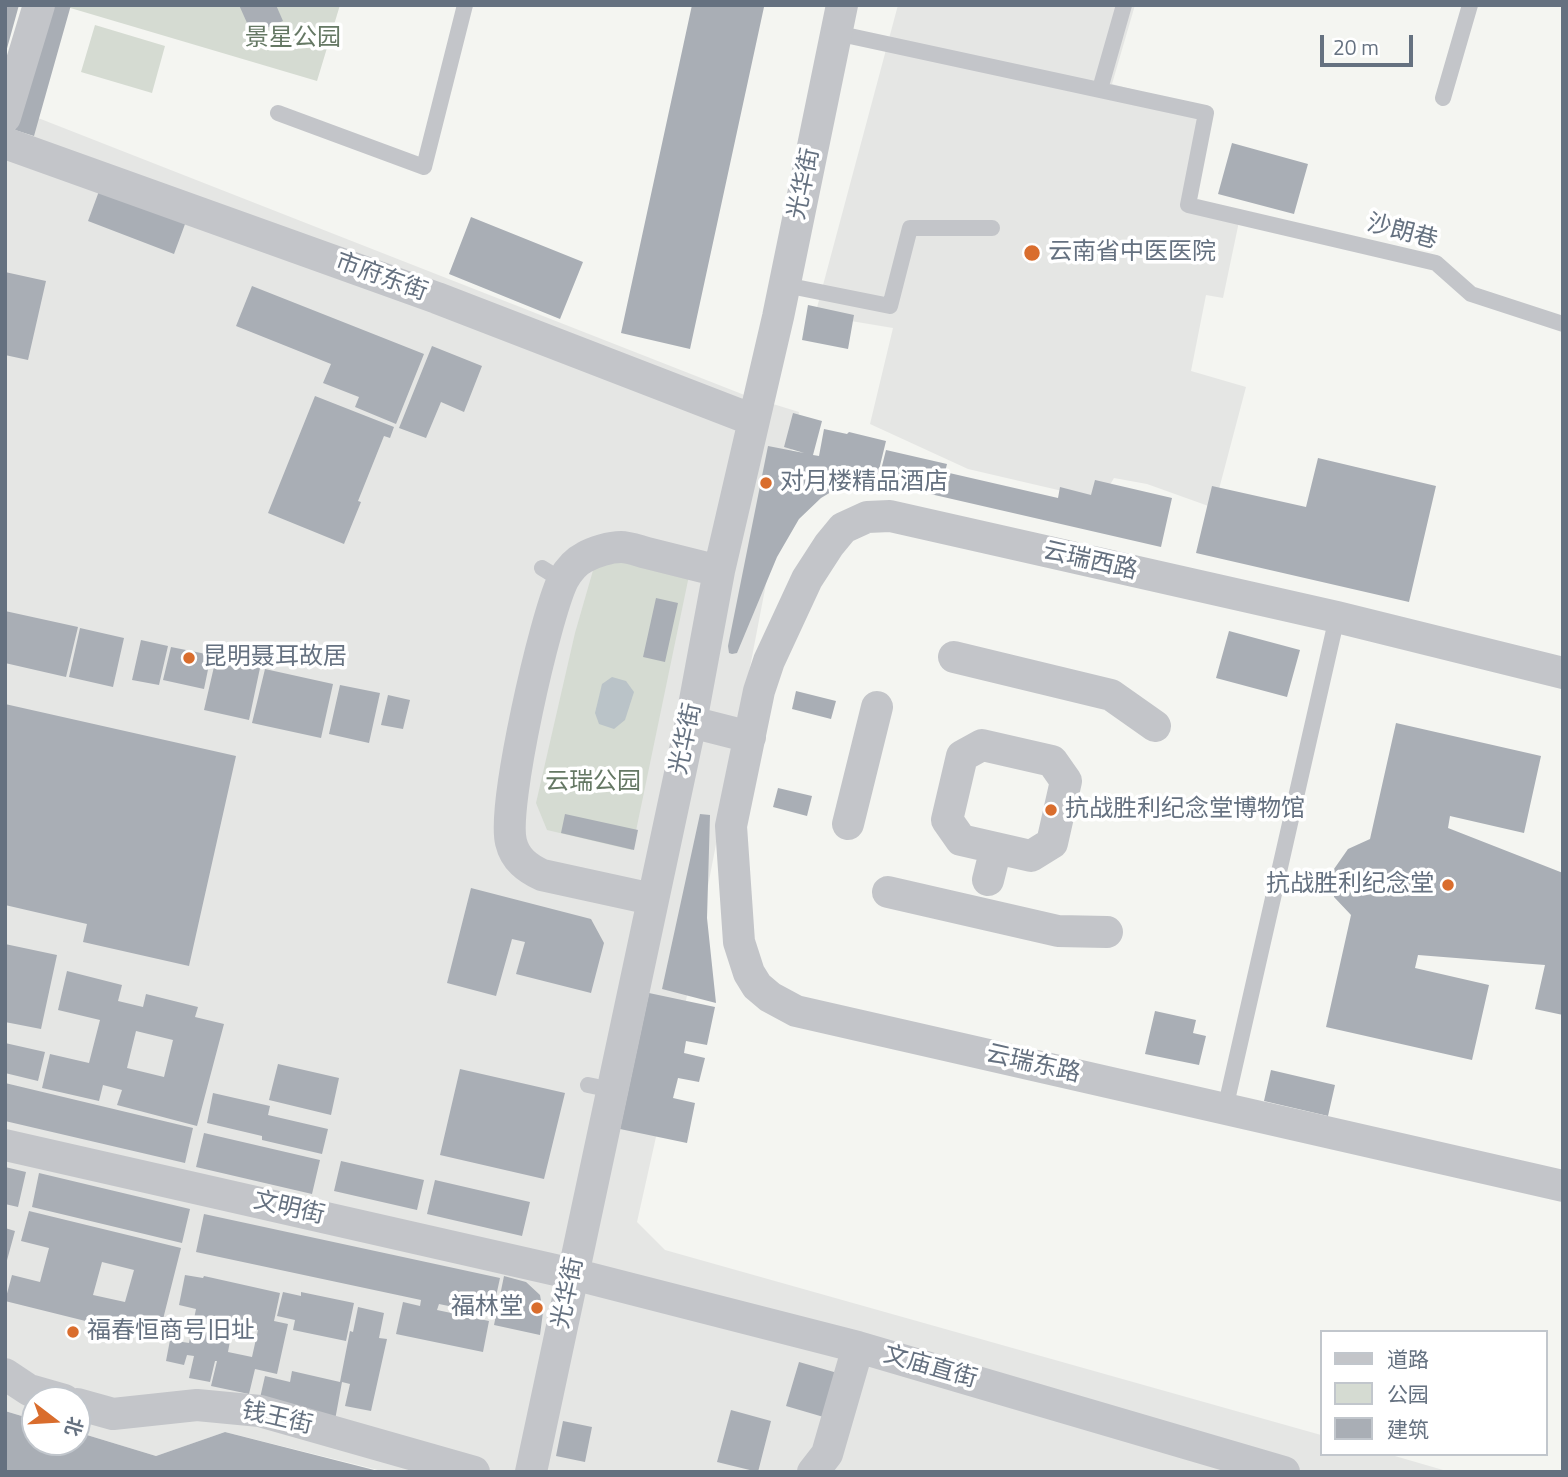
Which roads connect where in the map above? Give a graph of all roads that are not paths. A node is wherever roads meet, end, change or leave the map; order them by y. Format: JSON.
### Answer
{"nodes":[{"id":1,"x":39,"y":5,"type":"edge"},
{"id":2,"x":465,"y":5,"type":"edge"},
{"id":3,"x":1124,"y":5,"type":"edge"},
{"id":4,"x":1470,"y":5,"type":"edge"},
{"id":5,"x":839,"y":19,"type":"edge"},
{"id":6,"x":1100,"y":89,"type":"junction"},
{"id":7,"x":1443,"y":98,"type":"dead end"},
{"id":8,"x":278,"y":113,"type":"dead end"},
{"id":9,"x":5,"y":117,"type":"edge"},
{"id":10,"x":5,"y":144,"type":"edge"},
{"id":11,"x":992,"y":228,"type":"dead end"},
{"id":12,"x":785,"y":285,"type":"junction"},
{"id":13,"x":1563,"y":324,"type":"edge"},
{"id":14,"x":753,"y":420,"type":"junction"},
{"id":15,"x":719,"y":571,"type":"junction"},
{"id":16,"x":1337,"y":617,"type":"junction"},
{"id":17,"x":954,"y":657,"type":"dead end"},
{"id":18,"x":1563,"y":673,"type":"edge"},
{"id":19,"x":877,"y":707,"type":"dead end"},
{"id":20,"x":691,"y":722,"type":"junction"},
{"id":21,"x":1154,"y":726,"type":"dead end"},
{"id":22,"x":750,"y":737,"type":"junction"},
{"id":23,"x":848,"y":824,"type":"dead end"},
{"id":24,"x":996,"y":848,"type":"junction"},
{"id":25,"x":988,"y":880,"type":"dead end"},
{"id":26,"x":888,"y":892,"type":"dead end"},
{"id":27,"x":652,"y":899,"type":"junction"},
{"id":28,"x":1107,"y":932,"type":"dead end"},
{"id":29,"x":1225,"y":1109,"type":"junction"},
{"id":30,"x":5,"y":1145,"type":"edge"},
{"id":31,"x":1563,"y":1186,"type":"edge"},
{"id":32,"x":573,"y":1274,"type":"junction"},
{"id":33,"x":858,"y":1347,"type":"junction"},
{"id":34,"x":5,"y":1374,"type":"edge"},
{"id":35,"x":23,"y":1386,"type":"edge"},
{"id":36,"x":91,"y":1408,"type":"edge"},
{"id":37,"x":474,"y":1472,"type":"edge"},
{"id":38,"x":531,"y":1472,"type":"edge"},
{"id":39,"x":813,"y":1472,"type":"edge"},
{"id":40,"x":1284,"y":1472,"type":"edge"}],
"edges":[{"from":1,"to":9,"type":"street"},
{"from":2,"to":8,"type":"lane"},
{"from":3,"to":6,"type":"lane"},
{"from":4,"to":7,"type":"lane"},
{"from":5,"to":6,"type":"lane"},
{"from":5,"to":12,"type":"street","name":"光华街"},
{"from":6,"to":13,"type":"lane","name":"沙朗巷"},
{"from":10,"to":14,"type":"street","name":"市府东街"},
{"from":11,"to":12,"type":"lane"},
{"from":12,"to":14,"type":"street","name":"光华街"},
{"from":14,"to":15,"type":"street","name":"光华街"},
{"from":15,"to":20,"type":"street","name":"光华街"},
{"from":15,"to":27,"type":"street"},
{"from":16,"to":18,"type":"street","name":"云瑞西路"},
{"from":16,"to":22,"type":"street","name":"云瑞西路"},
{"from":16,"to":29,"type":"lane"},
{"from":17,"to":21,"type":"street"},
{"from":19,"to":23,"type":"street"},
{"from":20,"to":22,"type":"street"},
{"from":20,"to":27,"type":"street","name":"光华街"},
{"from":22,"to":29,"type":"street","name":"云瑞东路"},
{"from":24,"to":24,"type":"street"},
{"from":24,"to":25,"type":"street"},
{"from":26,"to":28,"type":"street"},
{"from":27,"to":32,"type":"street","name":"光华街"},
{"from":29,"to":31,"type":"street","name":"云瑞东路"},
{"from":30,"to":32,"type":"street","name":"文明街"},
{"from":32,"to":33,"type":"street","name":"文庙直街"},
{"from":32,"to":38,"type":"street","name":"光华街"},
{"from":33,"to":39,"type":"street"},
{"from":33,"to":40,"type":"street","name":"文庙直街"},
{"from":34,"to":35,"type":"street"},
{"from":36,"to":37,"type":"street","name":"钱王街"}]}
